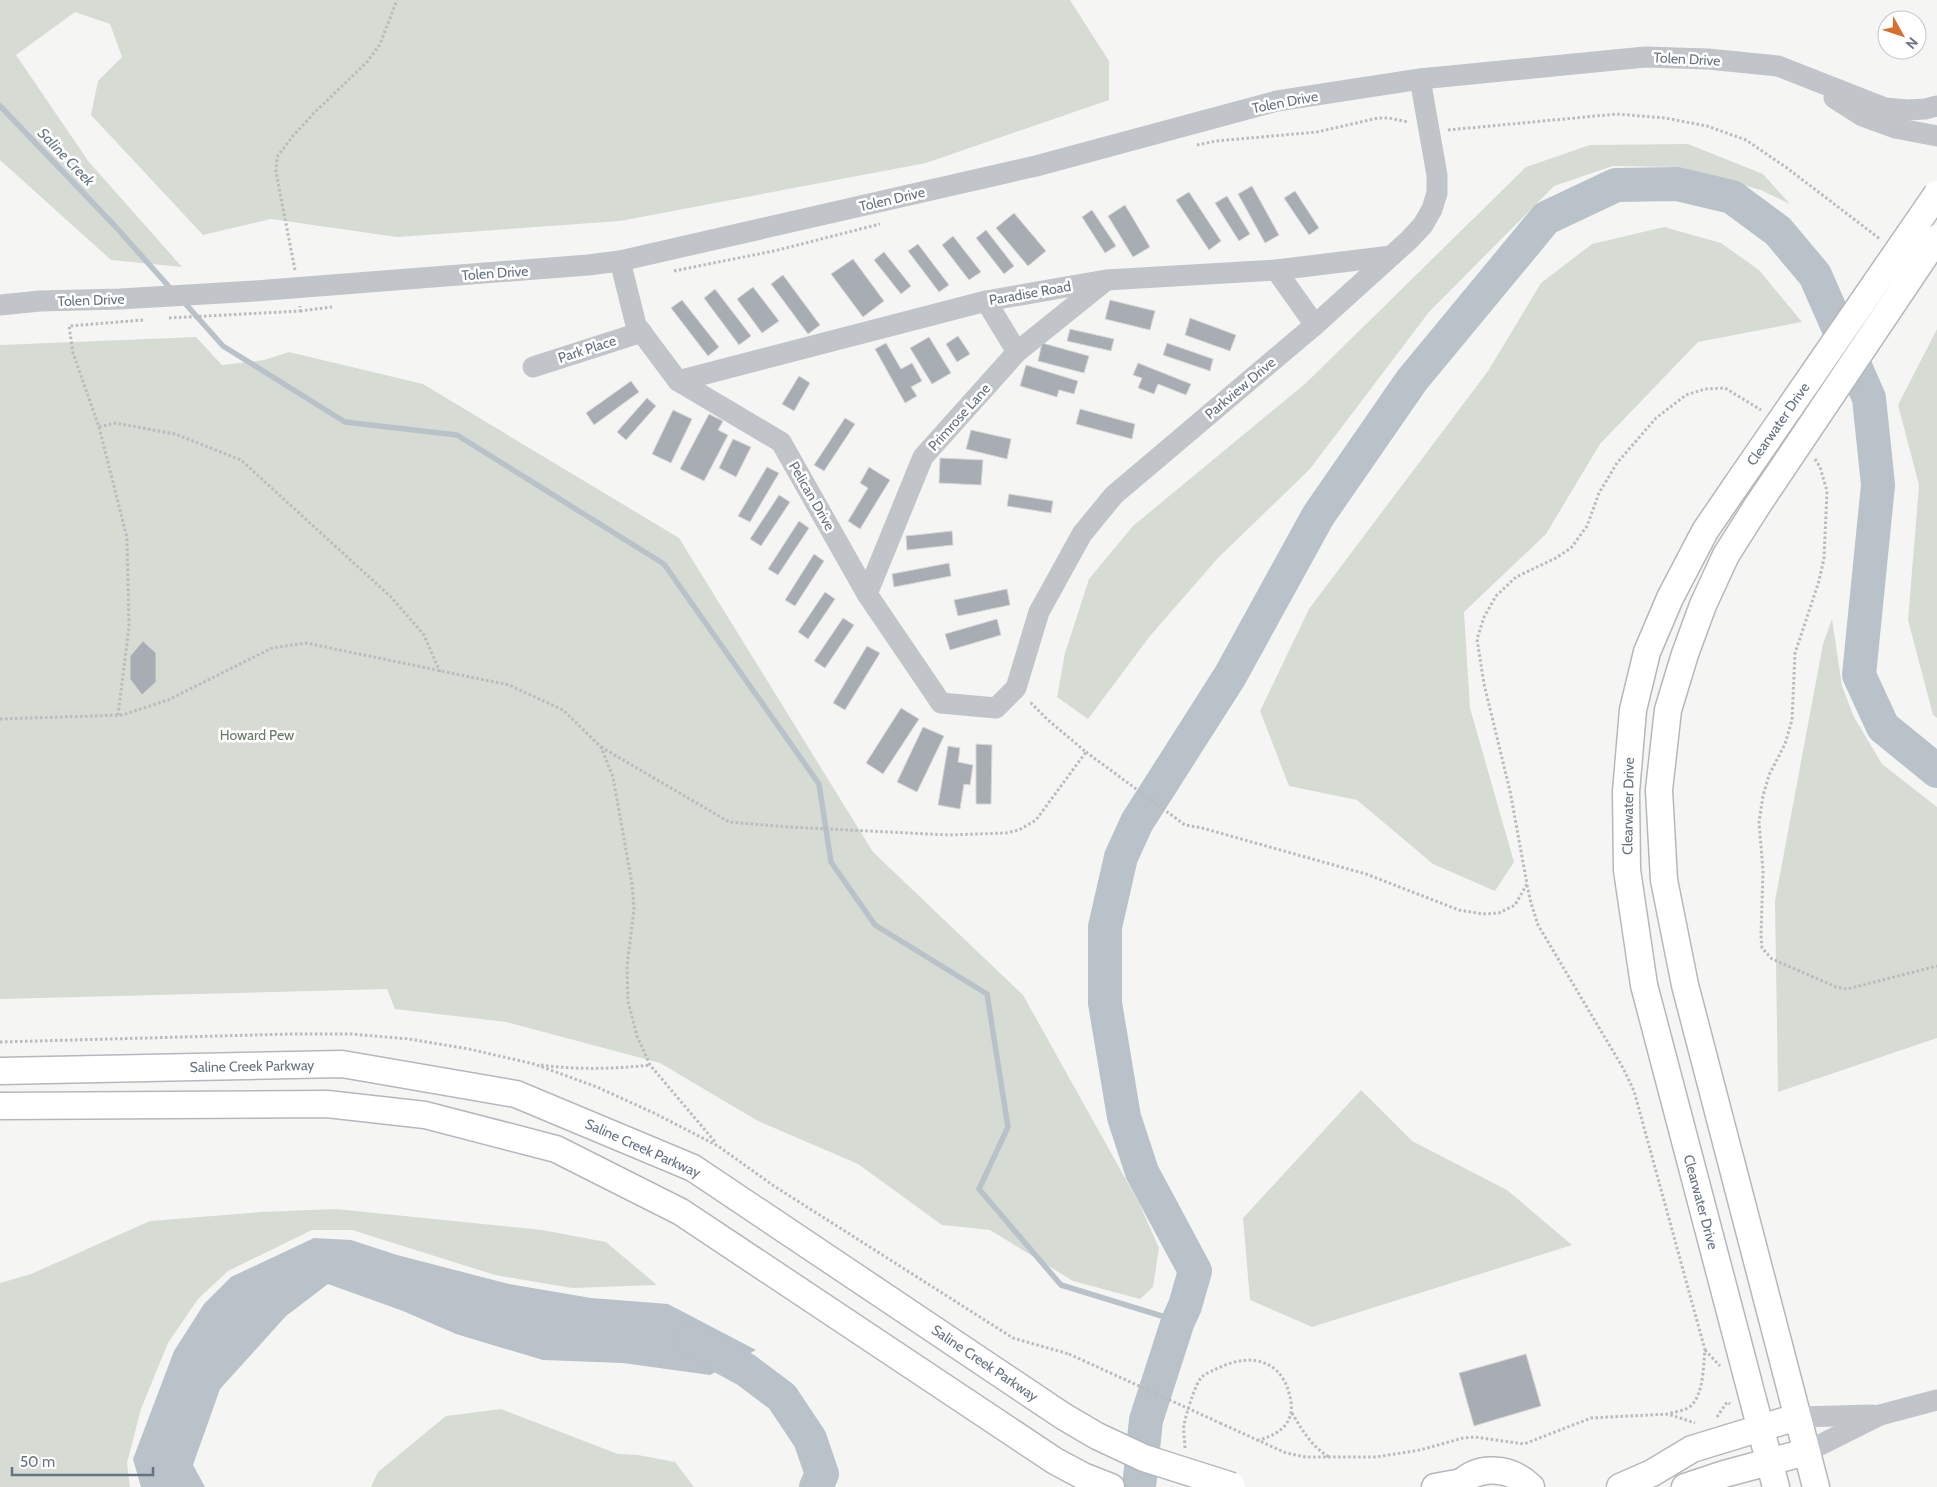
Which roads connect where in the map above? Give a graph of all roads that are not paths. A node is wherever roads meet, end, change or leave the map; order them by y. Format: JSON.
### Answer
{"nodes":[{"id":1,"x":1778,"y":66,"type":"junction"},
{"id":2,"x":1420,"y":79,"type":"junction"},
{"id":3,"x":1937,"y":106,"type":"edge"},
{"id":4,"x":1937,"y":136,"type":"edge"},
{"id":5,"x":1937,"y":194,"type":"edge"},
{"id":6,"x":1937,"y":238,"type":"edge"},
{"id":7,"x":1391,"y":256,"type":"junction"},
{"id":8,"x":620,"y":261,"type":"junction"},
{"id":9,"x":1276,"y":270,"type":"junction"},
{"id":10,"x":1106,"y":280,"type":"junction"},
{"id":11,"x":986,"y":301,"type":"junction"},
{"id":12,"x":0,"y":305,"type":"edge"},
{"id":13,"x":1314,"y":324,"type":"junction"},
{"id":14,"x":642,"y":332,"type":"junction"},
{"id":15,"x":1017,"y":352,"type":"junction"},
{"id":16,"x":533,"y":367,"type":"dead end"},
{"id":17,"x":678,"y":382,"type":"junction"},
{"id":18,"x":867,"y":594,"type":"junction"},
{"id":19,"x":1012,"y":692,"type":"joint"},
{"id":20,"x":0,"y":1071,"type":"edge"},
{"id":21,"x":0,"y":1106,"type":"edge"},
{"id":22,"x":1937,"y":1400,"type":"edge"},
{"id":23,"x":1880,"y":1415,"type":"junction"},
{"id":24,"x":1797,"y":1417,"type":"junction"},
{"id":25,"x":1752,"y":1430,"type":"junction"},
{"id":26,"x":1806,"y":1452,"type":"junction"},
{"id":27,"x":1768,"y":1461,"type":"junction"},
{"id":28,"x":1460,"y":1484,"type":"edge"},
{"id":29,"x":1111,"y":1487,"type":"edge"},
{"id":30,"x":1234,"y":1487,"type":"edge"},
{"id":31,"x":1435,"y":1487,"type":"edge"},
{"id":32,"x":1531,"y":1487,"type":"edge"},
{"id":33,"x":1620,"y":1487,"type":"edge"},
{"id":34,"x":1685,"y":1487,"type":"edge"},
{"id":35,"x":1776,"y":1487,"type":"edge"},
{"id":36,"x":1816,"y":1487,"type":"edge"}],
"edges":[{"from":1,"to":2,"type":"street","name":"Tolen Drive"},
{"from":1,"to":3,"type":"street","name":"Tolen Drive"},
{"from":1,"to":4,"type":"street","name":"Tolen Drive"},
{"from":2,"to":7,"type":"street","name":"Parkview Drive"},
{"from":2,"to":8,"type":"street","name":"Tolen Drive"},
{"from":5,"to":25,"type":"main road","name":"Clearwater Drive","bridge":true},
{"from":6,"to":24,"type":"main road","name":"Clearwater Drive","bridge":true},
{"from":7,"to":9,"type":"street","name":"Paradise Road"},
{"from":7,"to":13,"type":"street","name":"Parkview Drive"},
{"from":8,"to":12,"type":"street","name":"Tolen Drive"},
{"from":8,"to":14,"type":"street","name":"Pelican Drive"},
{"from":9,"to":10,"type":"street","name":"Paradise Road"},
{"from":9,"to":13,"type":"street"},
{"from":10,"to":11,"type":"street","name":"Paradise Road"},
{"from":10,"to":15,"type":"street","name":"Primrose Lane"},
{"from":11,"to":15,"type":"street"},
{"from":11,"to":17,"type":"street","name":"Paradise Road"},
{"from":13,"to":19,"type":"street","name":"Parkview Drive"},
{"from":14,"to":16,"type":"street","name":"Park Place"},
{"from":14,"to":17,"type":"street","name":"Pelican Drive"},
{"from":15,"to":18,"type":"street","name":"Primrose Lane"},
{"from":17,"to":18,"type":"street","name":"Pelican Drive"},
{"from":18,"to":19,"type":"street","name":"Pelican Drive"},
{"from":20,"to":30,"type":"main road","name":"Saline Creek Parkway","bridge":true},
{"from":21,"to":29,"type":"main road"},
{"from":22,"to":23,"type":"street"},
{"from":23,"to":24,"type":"street"},
{"from":23,"to":26,"type":"street"},
{"from":24,"to":25,"type":"main road"},
{"from":24,"to":26,"type":"main road","name":"Clearwater Drive"},
{"from":25,"to":27,"type":"main road","name":"Clearwater Drive"},
{"from":25,"to":33,"type":"main road"},
{"from":26,"to":27,"type":"main road"},
{"from":26,"to":36,"type":"main road","name":"Clearwater Drive"},
{"from":27,"to":34,"type":"main road"},
{"from":27,"to":35,"type":"main road","name":"Clearwater Drive"},
{"from":28,"to":31,"type":"main road"},
{"from":28,"to":32,"type":"main road"}]}
